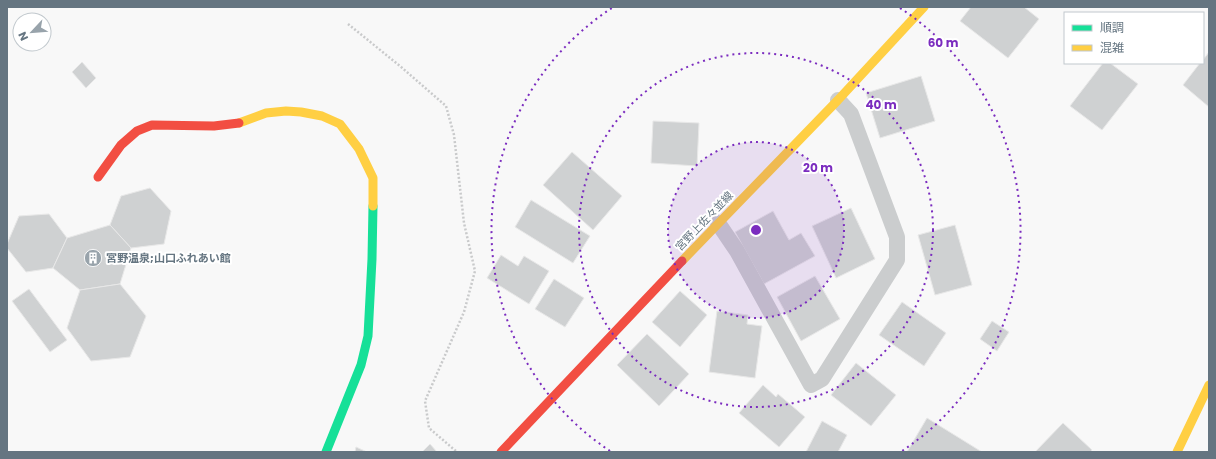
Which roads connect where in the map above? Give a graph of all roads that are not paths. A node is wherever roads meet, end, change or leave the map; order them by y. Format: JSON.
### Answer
{"nodes":[{"id":1,"x":924,"y":7,"type":"edge"},
{"id":2,"x":838,"y":100,"type":"junction"},
{"id":3,"x":98,"y":177,"type":"dead end"},
{"id":4,"x":718,"y":223,"type":"junction"},
{"id":5,"x":1209,"y":385,"type":"edge"},
{"id":6,"x":326,"y":452,"type":"edge"},
{"id":7,"x":501,"y":452,"type":"edge"},
{"id":8,"x":1177,"y":452,"type":"edge"}],
"edges":[{"from":1,"to":2,"type":"street","name":"宮野上佐々並線"},
{"from":2,"to":4,"type":"street","name":"宮野上佐々並線"},
{"from":2,"to":4,"type":"lane"},
{"from":3,"to":6,"type":"street"},
{"from":4,"to":7,"type":"street","name":"宮野上佐々並線"},
{"from":5,"to":8,"type":"street"}]}
